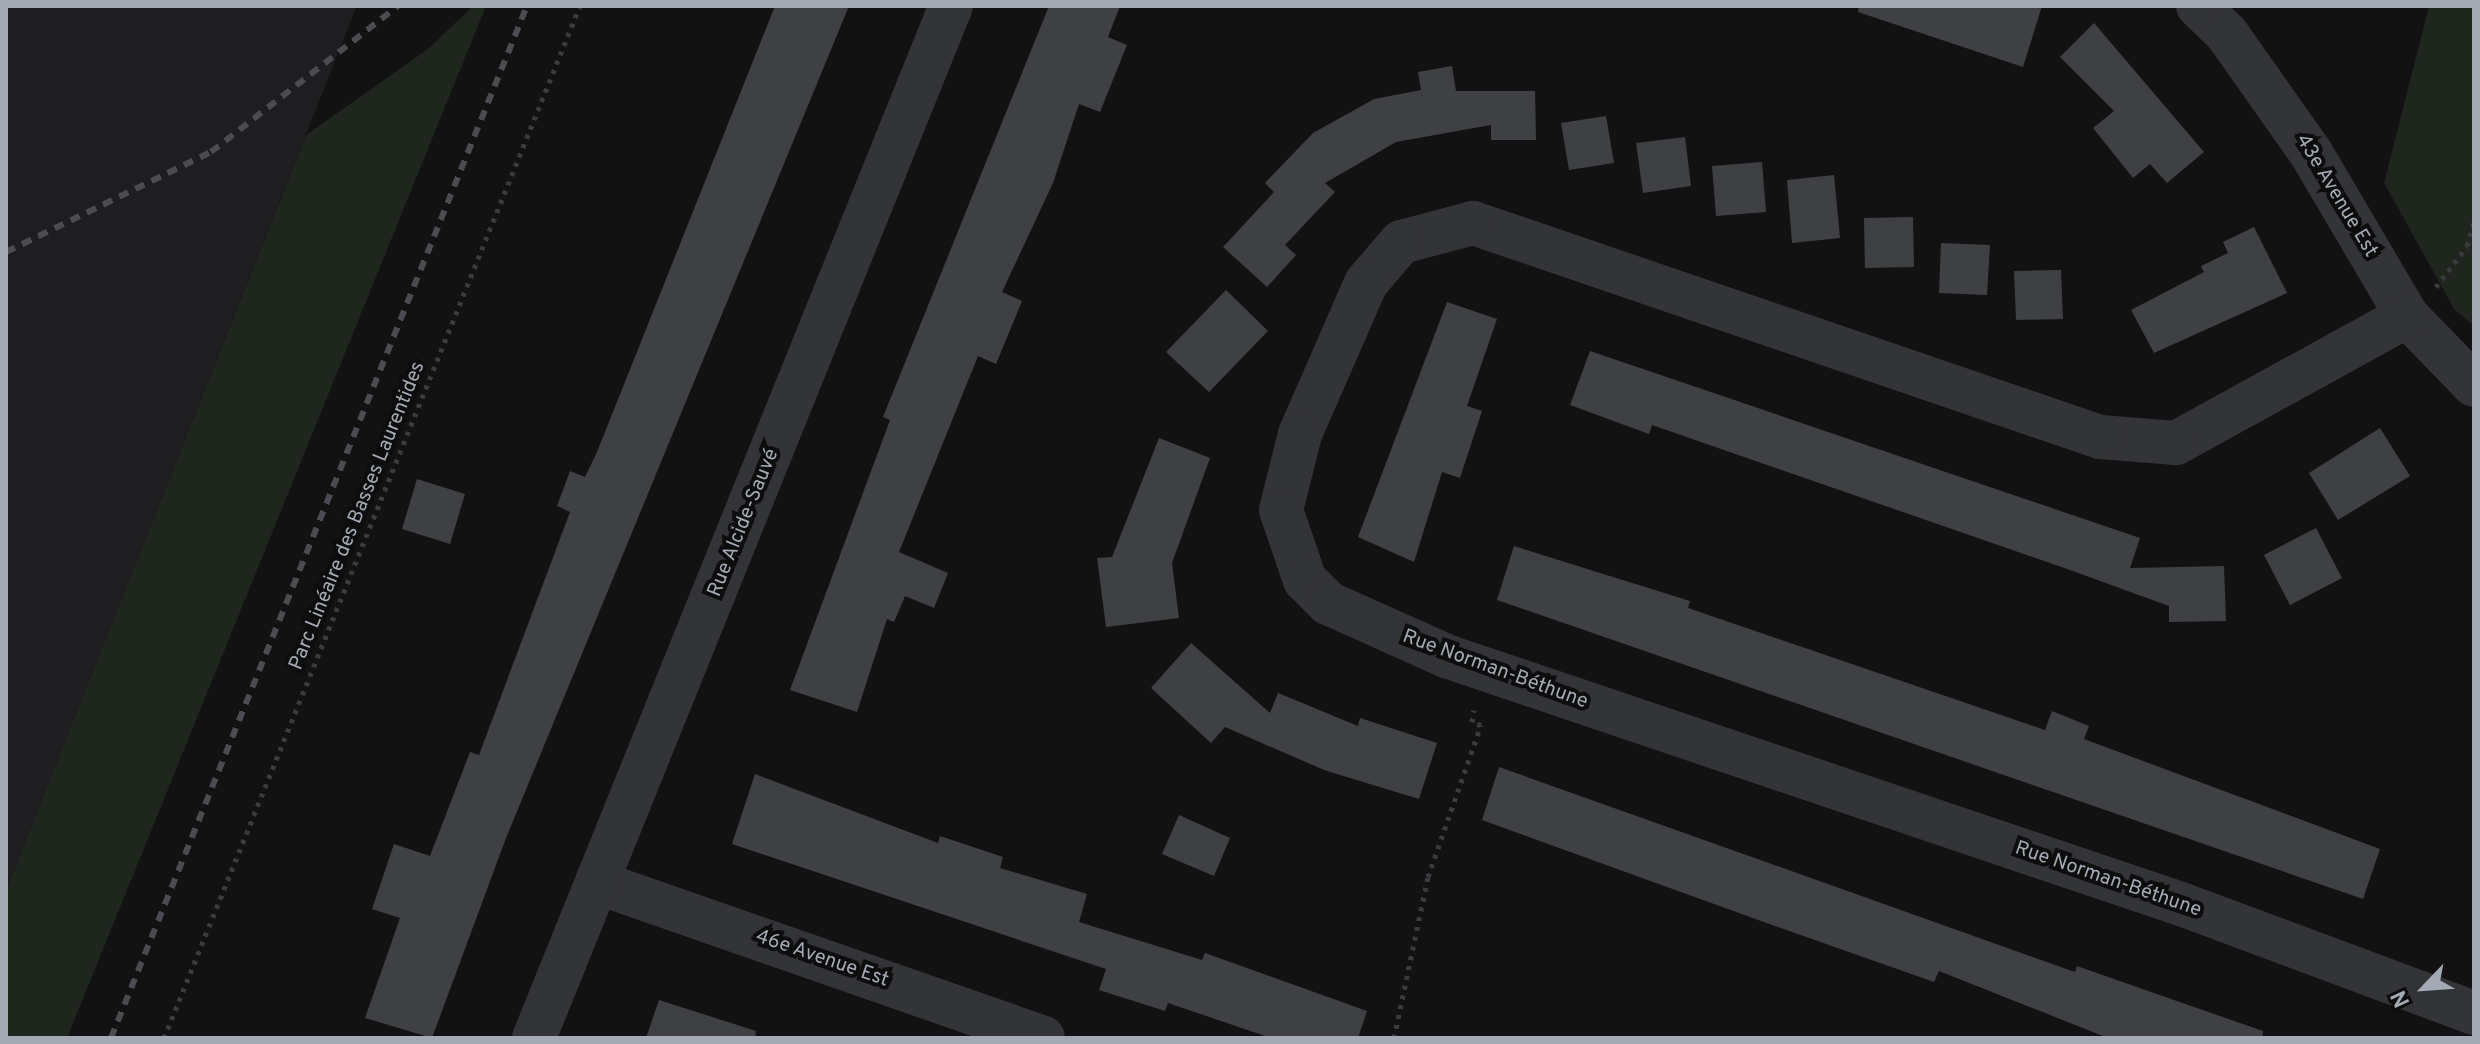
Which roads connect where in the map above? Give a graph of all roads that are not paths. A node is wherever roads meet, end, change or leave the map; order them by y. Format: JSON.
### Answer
{"nodes":[{"id":1,"x":951,"y":6,"type":"edge"},
{"id":2,"x":2198,"y":6,"type":"edge"},
{"id":3,"x":2407,"y":316,"type":"junction"},
{"id":4,"x":2474,"y":385,"type":"edge"},
{"id":5,"x":599,"y":883,"type":"junction"},
{"id":6,"x":2474,"y":1013,"type":"edge"},
{"id":7,"x":534,"y":1038,"type":"edge"},
{"id":8,"x":1043,"y":1038,"type":"edge"}],
"edges":[{"from":1,"to":5,"type":"street","name":"Rue Alcide-Sauvé"},
{"from":2,"to":3,"type":"street","name":"43e Avenue Est"},
{"from":3,"to":4,"type":"street","name":"43e Avenue Est"},
{"from":3,"to":6,"type":"street","name":"Rue Norman-Béthune"},
{"from":5,"to":7,"type":"street","name":"Rue Alcide-Sauvé"},
{"from":5,"to":8,"type":"street","name":"46e Avenue Est"}]}
